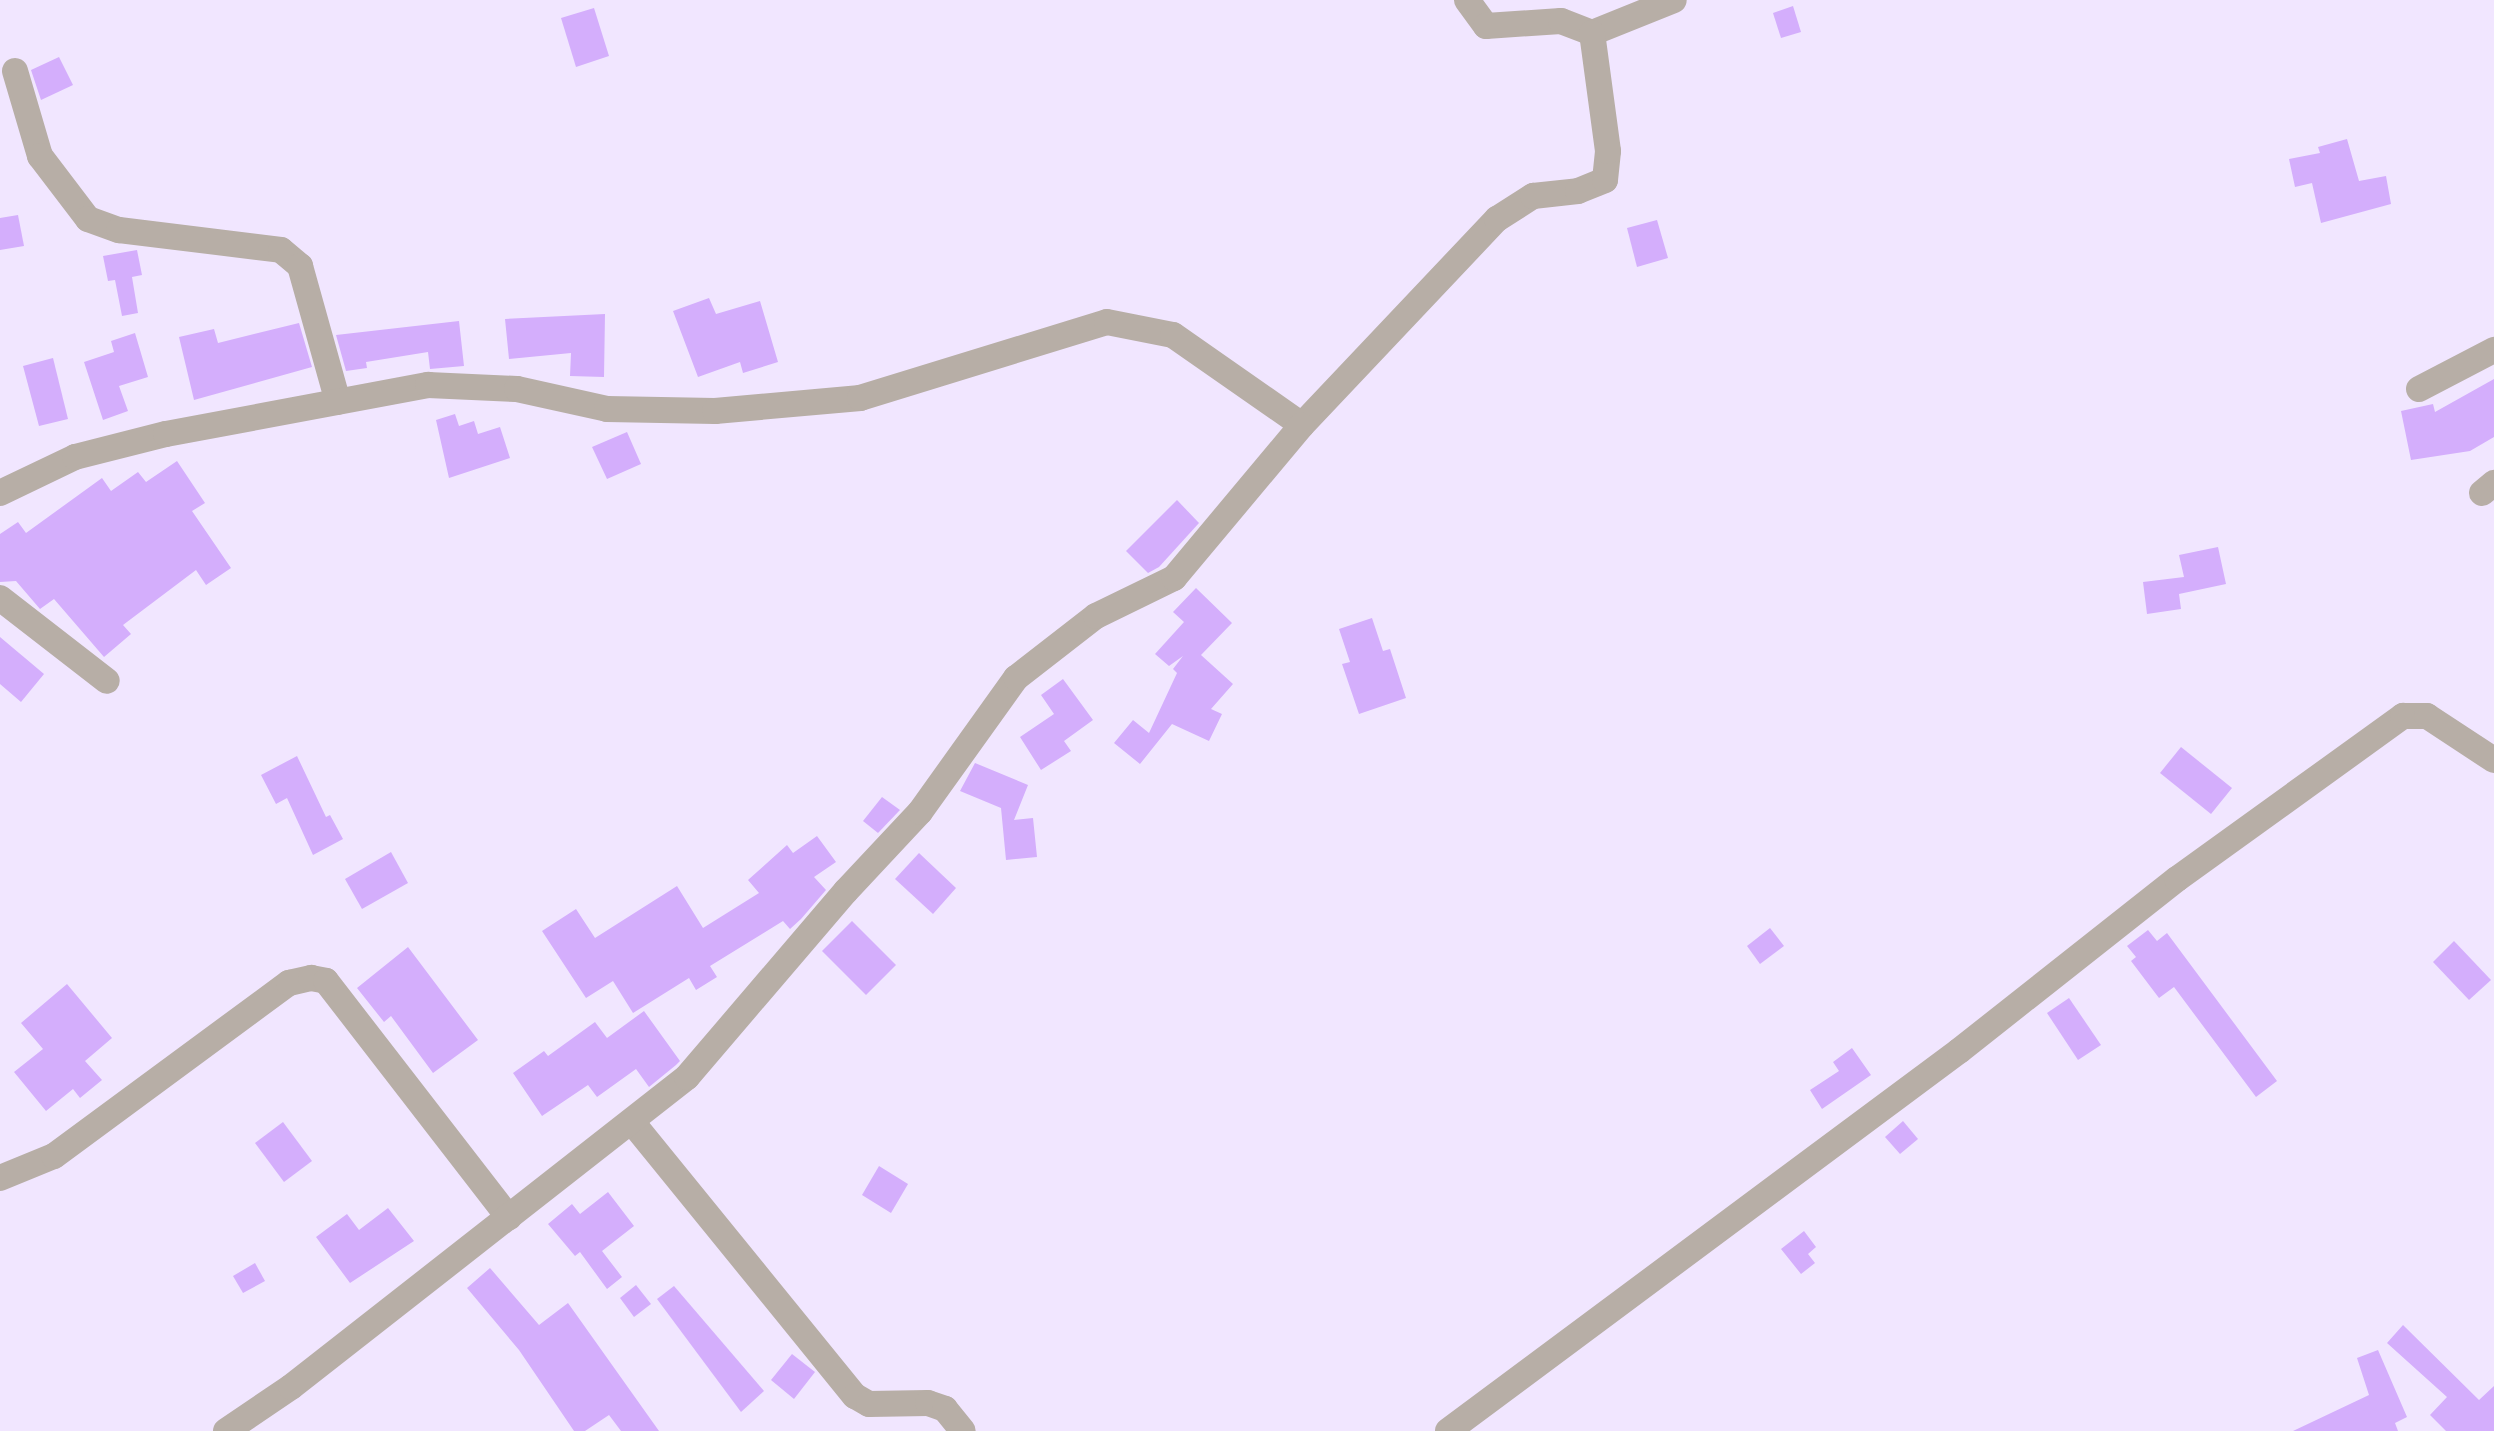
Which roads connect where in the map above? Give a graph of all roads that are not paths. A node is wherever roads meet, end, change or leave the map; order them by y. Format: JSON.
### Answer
{"nodes":[{"id":1,"x":1467,"y":0,"type":"edge"},
{"id":2,"x":1674,"y":0,"type":"edge"},
{"id":3,"x":1592,"y":33,"type":"junction"},
{"id":4,"x":15,"y":71,"type":"dead end"},
{"id":5,"x":2494,"y":350,"type":"edge"},
{"id":6,"x":2419,"y":389,"type":"dead end"},
{"id":7,"x":338,"y":402,"type":"junction"},
{"id":8,"x":1302,"y":425,"type":"junction"},
{"id":9,"x":0,"y":493,"type":"edge"},
{"id":10,"x":0,"y":598,"type":"edge"},
{"id":11,"x":107,"y":681,"type":"dead end"},
{"id":12,"x":2494,"y":760,"type":"edge"},
{"id":13,"x":632,"y":1122,"type":"junction"},
{"id":14,"x":0,"y":1178,"type":"edge"},
{"id":15,"x":509,"y":1218,"type":"junction"},
{"id":16,"x":226,"y":1431,"type":"edge"},
{"id":17,"x":963,"y":1431,"type":"edge"},
{"id":18,"x":1448,"y":1431,"type":"edge"}],
"edges":[{"from":1,"to":3,"type":"street"},
{"from":2,"to":3,"type":"street"},
{"from":3,"to":8,"type":"street"},
{"from":4,"to":7,"type":"street"},
{"from":5,"to":6,"type":"street"},
{"from":7,"to":8,"type":"street"},
{"from":7,"to":9,"type":"street"},
{"from":8,"to":13,"type":"street"},
{"from":10,"to":11,"type":"street"},
{"from":12,"to":18,"type":"street"},
{"from":13,"to":15,"type":"street"},
{"from":13,"to":17,"type":"street"},
{"from":14,"to":15,"type":"street"},
{"from":15,"to":16,"type":"street"}]}
